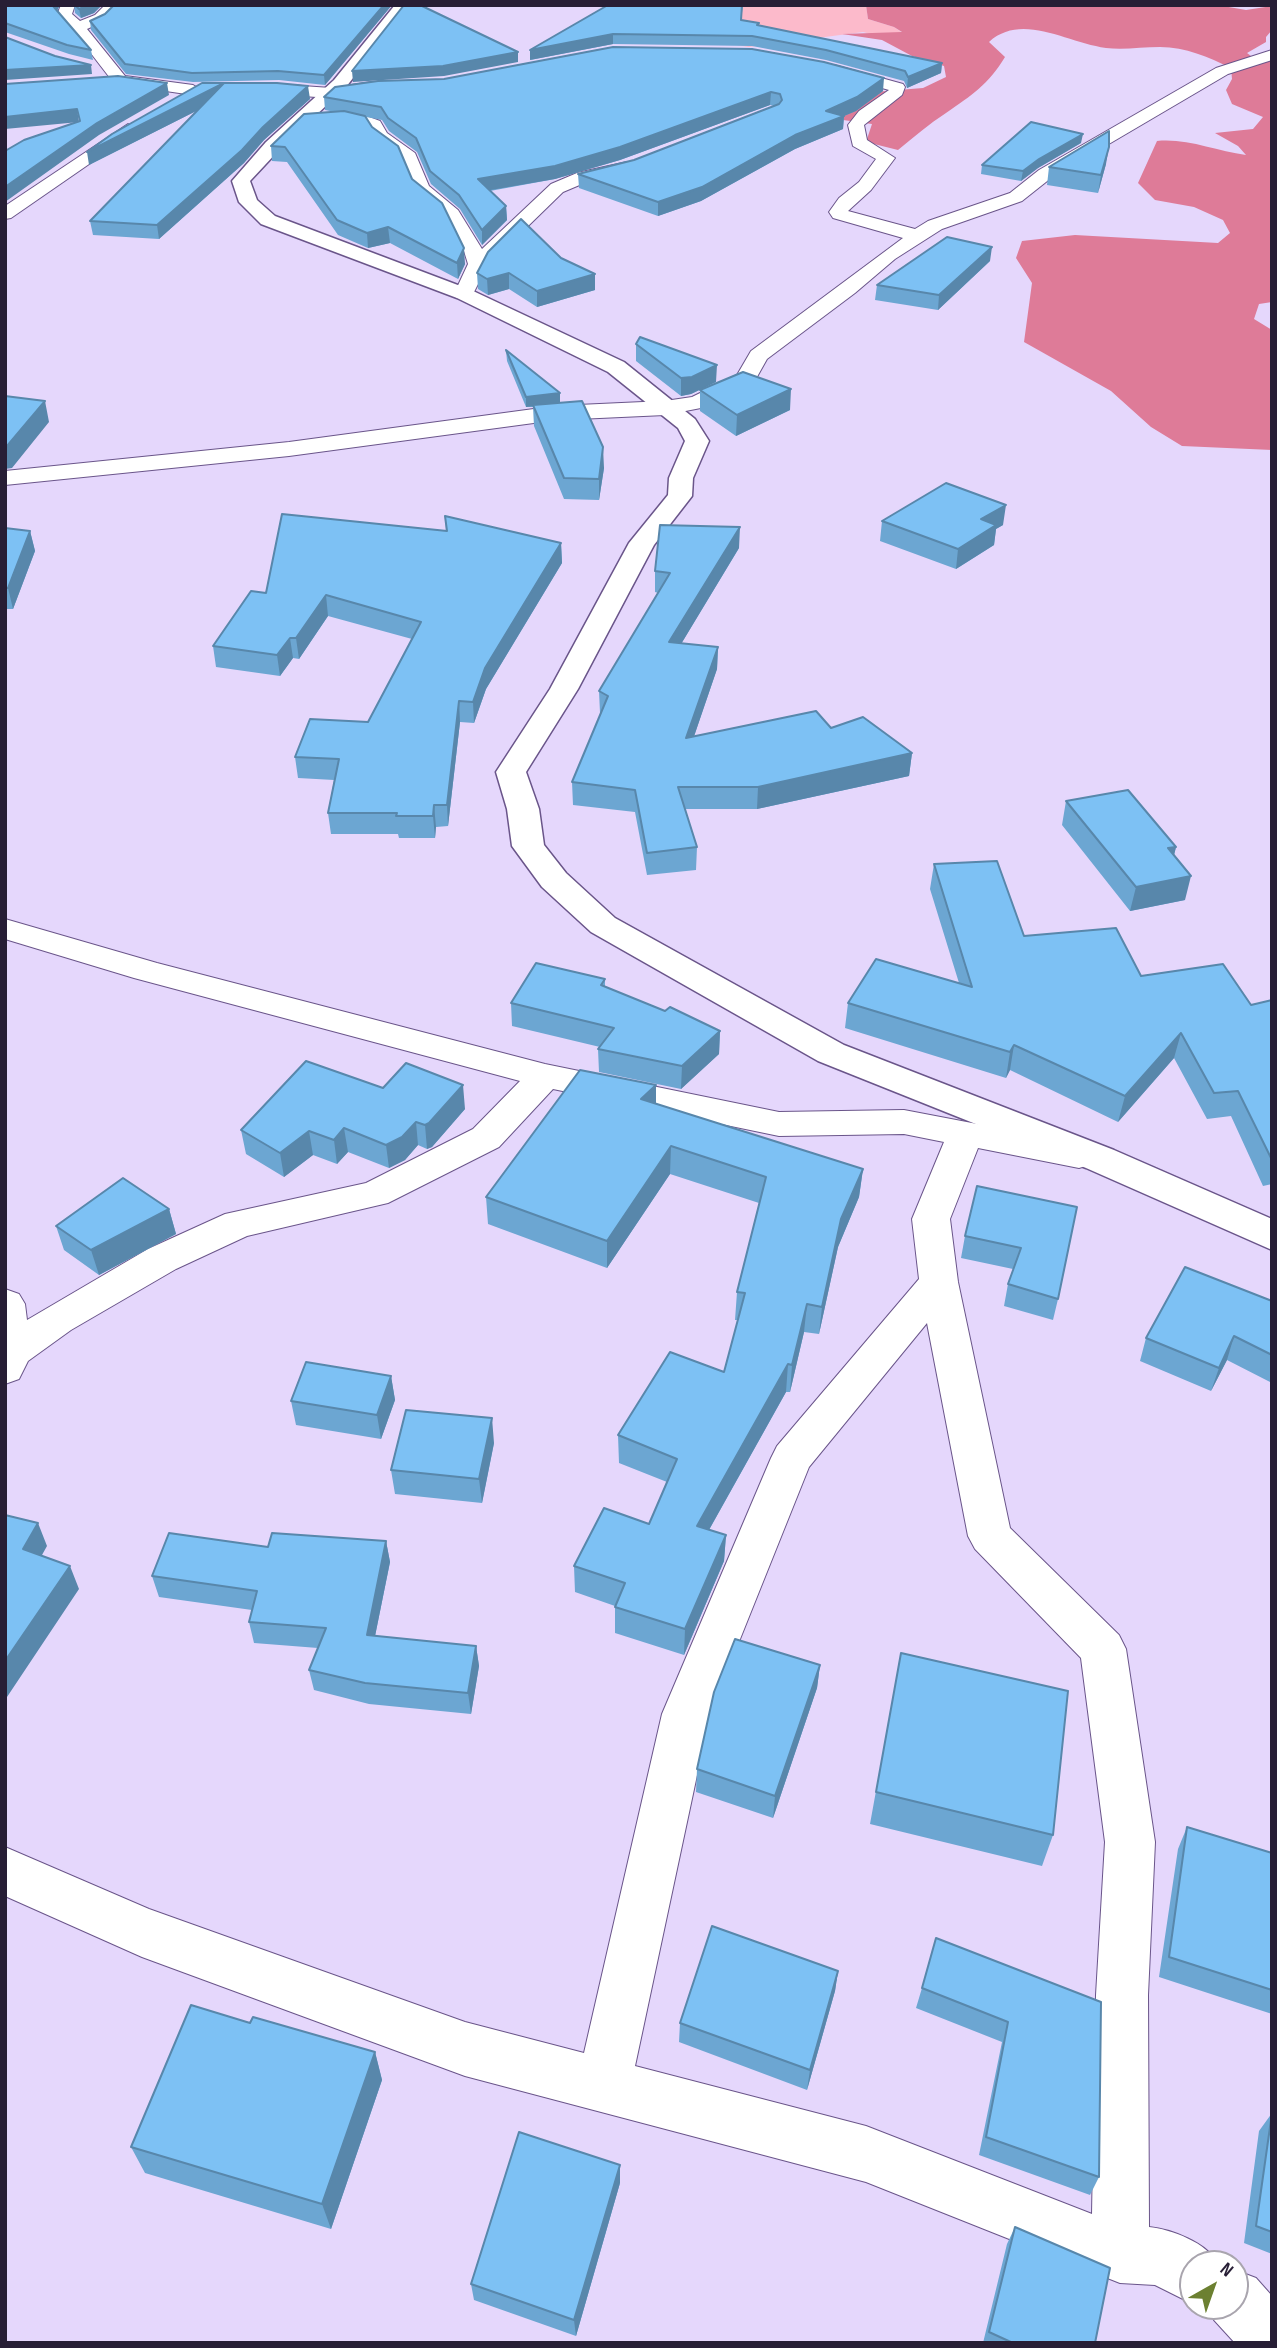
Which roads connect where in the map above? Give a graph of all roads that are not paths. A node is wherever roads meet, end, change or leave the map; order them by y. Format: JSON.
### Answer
{"nodes":[{"id":1,"x":68,"y":5,"type":"edge"},
{"id":2,"x":114,"y":5,"type":"edge"},
{"id":3,"x":402,"y":5,"type":"edge"},
{"id":4,"x":78,"y":27,"type":"junction"},
{"id":5,"x":1272,"y":55,"type":"edge"},
{"id":6,"x":813,"y":65,"type":"edge"},
{"id":7,"x":91,"y":74,"type":"edge"},
{"id":8,"x":116,"y":75,"type":"junction"},
{"id":9,"x":389,"y":86,"type":"edge"},
{"id":10,"x":215,"y":88,"type":"edge"},
{"id":11,"x":244,"y":88,"type":"edge"},
{"id":12,"x":193,"y":90,"type":"junction"},
{"id":13,"x":331,"y":93,"type":"junction"},
{"id":14,"x":174,"y":101,"type":"edge"},
{"id":15,"x":141,"y":121,"type":"edge"},
{"id":16,"x":299,"y":121,"type":"junction"},
{"id":17,"x":639,"y":163,"type":"edge"},
{"id":18,"x":5,"y":214,"type":"edge"},
{"id":19,"x":918,"y":236,"type":"junction"},
{"id":20,"x":478,"y":264,"type":"junction"},
{"id":21,"x":464,"y":294,"type":"junction"},
{"id":22,"x":665,"y":408,"type":"junction"},
{"id":23,"x":5,"y":478,"type":"edge"},
{"id":24,"x":5,"y":929,"type":"edge"},
{"id":25,"x":545,"y":1076,"type":"junction"},
{"id":26,"x":966,"y":1133,"type":"junction"},
{"id":27,"x":1100,"y":1159,"type":"junction"},
{"id":28,"x":1272,"y":1236,"type":"edge"},
{"id":29,"x":939,"y":1282,"type":"junction"},
{"id":30,"x":5,"y":1304,"type":"edge"},
{"id":31,"x":8,"y":1360,"type":"edge"},
{"id":32,"x":5,"y":1871,"type":"edge"},
{"id":33,"x":604,"y":2086,"type":"junction"},
{"id":34,"x":1120,"y":2254,"type":"junction"},
{"id":35,"x":1179,"y":2267,"type":"edge"},
{"id":36,"x":1249,"y":2315,"type":"edge"},
{"id":37,"x":1272,"y":2340,"type":"edge"}],
"edges":[{"from":1,"to":4,"type":"street"},
{"from":2,"to":4,"type":"street"},
{"from":3,"to":13,"type":"main road"},
{"from":4,"to":8,"type":"street"},
{"from":5,"to":19,"type":"street"},
{"from":6,"to":19,"type":"street"},
{"from":7,"to":8,"type":"street"},
{"from":8,"to":12,"type":"street"},
{"from":9,"to":13,"type":"street"},
{"from":10,"to":12,"type":"street"},
{"from":11,"to":13,"type":"street"},
{"from":12,"to":14,"type":"street"},
{"from":13,"to":16,"type":"main road"},
{"from":15,"to":18,"type":"street"},
{"from":16,"to":20,"type":"street"},
{"from":16,"to":21,"type":"main road"},
{"from":17,"to":20,"type":"street"},
{"from":19,"to":22,"type":"street"},
{"from":20,"to":21,"type":"street"},
{"from":21,"to":22,"type":"main road"},
{"from":22,"to":23,"type":"street"},
{"from":22,"to":27,"type":"main road"},
{"from":24,"to":25,"type":"street"},
{"from":25,"to":26,"type":"street"},
{"from":25,"to":31,"type":"street"},
{"from":26,"to":27,"type":"street"},
{"from":26,"to":29,"type":"street"},
{"from":27,"to":28,"type":"main road"},
{"from":29,"to":33,"type":"street"},
{"from":29,"to":34,"type":"street"},
{"from":30,"to":31,"type":"street"},
{"from":32,"to":33,"type":"street"},
{"from":33,"to":34,"type":"street"},
{"from":34,"to":35,"type":"street"},
{"from":36,"to":37,"type":"street"}]}
